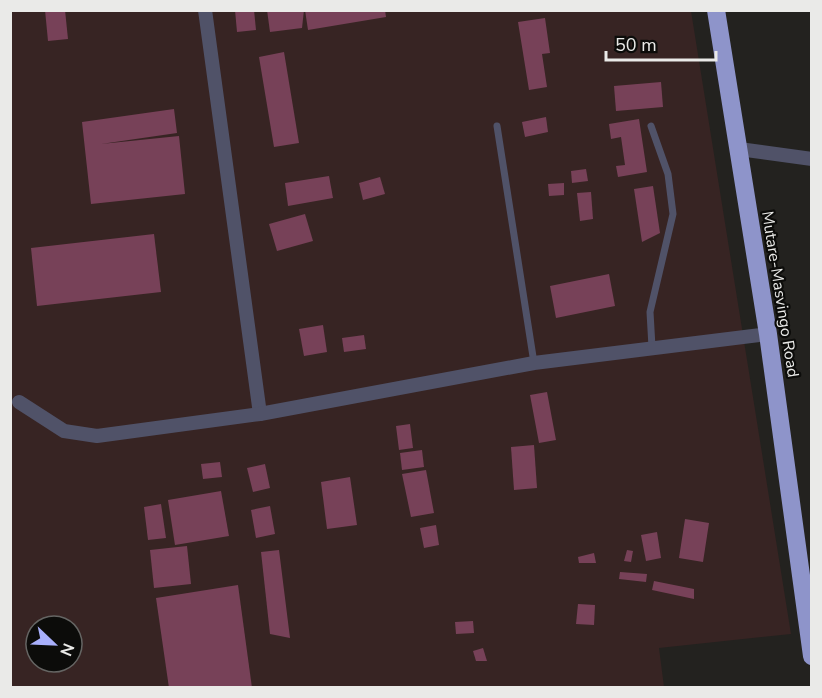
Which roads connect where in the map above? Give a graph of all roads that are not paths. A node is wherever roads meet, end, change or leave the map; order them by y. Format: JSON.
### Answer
{"nodes":[{"id":1,"x":205,"y":10,"type":"edge"},
{"id":2,"x":716,"y":10,"type":"edge"},
{"id":3,"x":497,"y":126,"type":"dead end"},
{"id":4,"x":651,"y":126,"type":"dead end"},
{"id":5,"x":739,"y":149,"type":"junction"},
{"id":6,"x":812,"y":159,"type":"edge"},
{"id":7,"x":768,"y":334,"type":"junction"},
{"id":8,"x":652,"y":347,"type":"junction"},
{"id":9,"x":534,"y":363,"type":"junction"},
{"id":10,"x":19,"y":402,"type":"dead end"},
{"id":11,"x":260,"y":414,"type":"junction"},
{"id":12,"x":812,"y":656,"type":"edge"}],
"edges":[{"from":1,"to":11,"type":"street"},
{"from":2,"to":5,"type":"highway","name":"Mutare-Masvingo Road"},
{"from":3,"to":9,"type":"lane"},
{"from":4,"to":8,"type":"lane"},
{"from":5,"to":6,"type":"street"},
{"from":5,"to":7,"type":"highway","name":"Mutare-Masvingo Road"},
{"from":7,"to":8,"type":"street"},
{"from":7,"to":12,"type":"highway","name":"Mutare-Masvingo Road"},
{"from":8,"to":9,"type":"street"},
{"from":9,"to":11,"type":"street"},
{"from":10,"to":11,"type":"street"}]}
